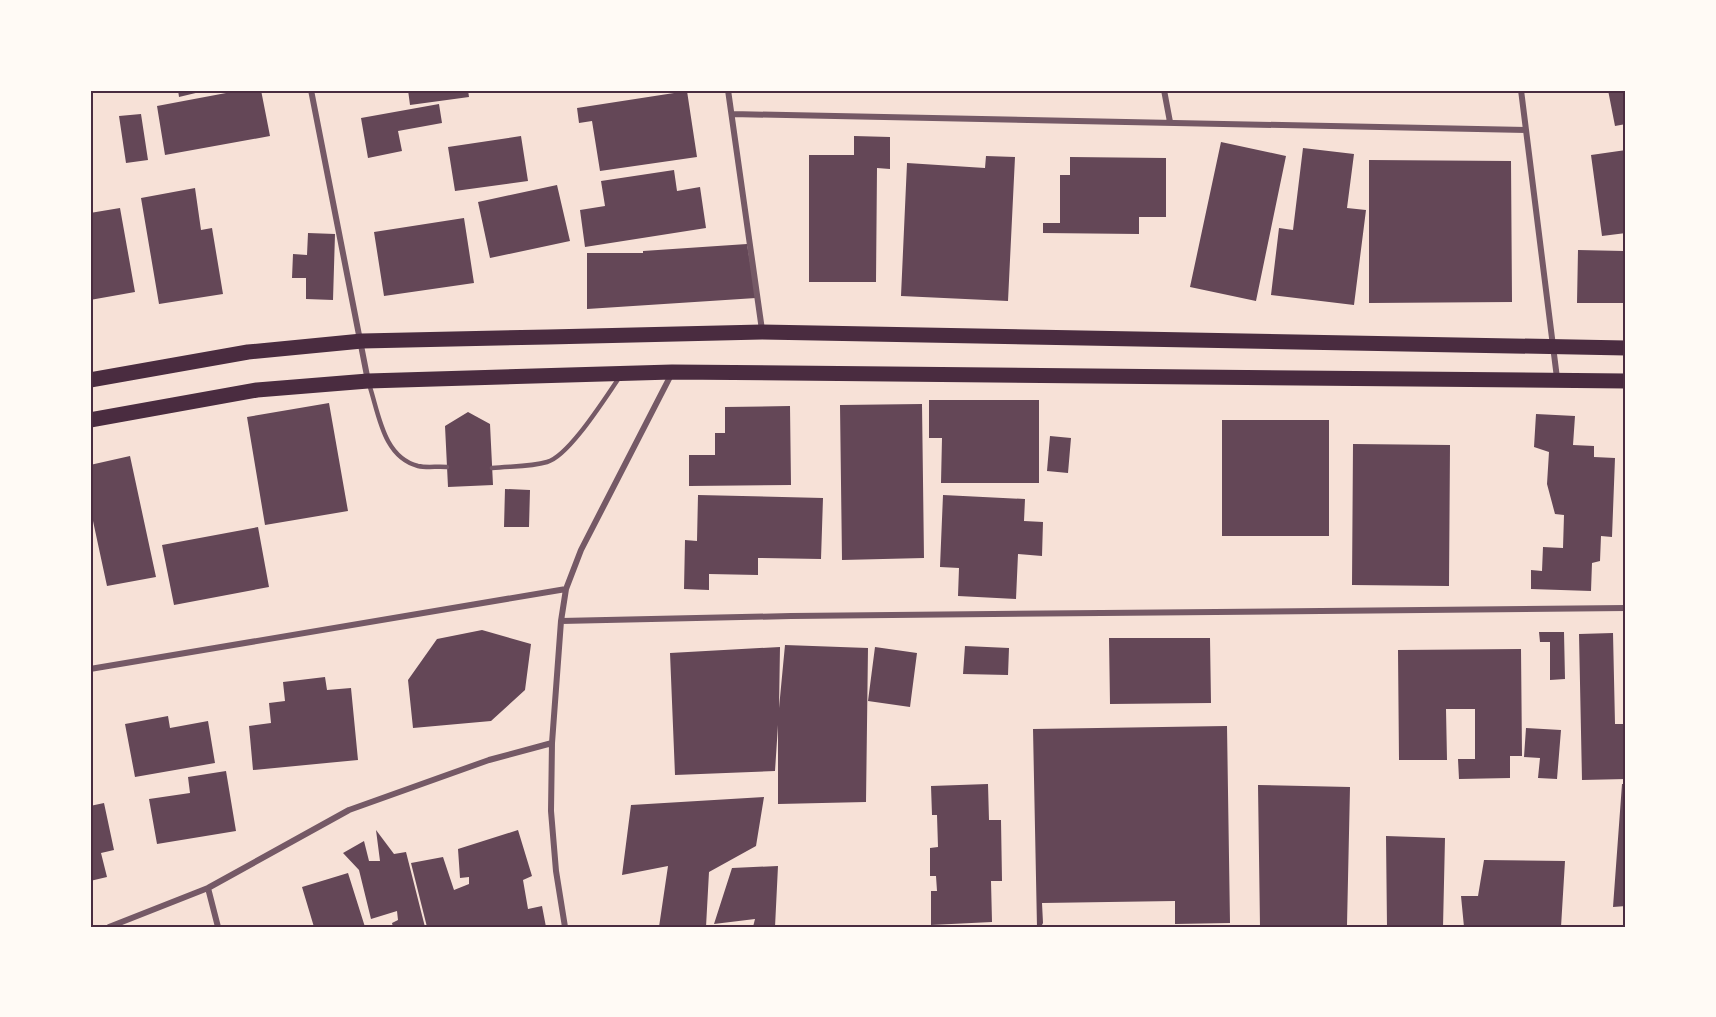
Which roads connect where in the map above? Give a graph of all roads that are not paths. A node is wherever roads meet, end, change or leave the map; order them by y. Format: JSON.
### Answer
{"nodes":[{"id":1,"x":311,"y":90,"type":"edge"},
{"id":2,"x":728,"y":90,"type":"edge"},
{"id":3,"x":1164,"y":90,"type":"edge"},
{"id":4,"x":1521,"y":90,"type":"edge"},
{"id":5,"x":732,"y":114,"type":"junction"},
{"id":6,"x":1170,"y":122,"type":"junction"},
{"id":7,"x":1526,"y":130,"type":"junction"},
{"id":8,"x":762,"y":332,"type":"junction"},
{"id":9,"x":362,"y":341,"type":"junction"},
{"id":10,"x":1552,"y":348,"type":"junction"},
{"id":11,"x":1626,"y":348,"type":"edge"},
{"id":12,"x":672,"y":372,"type":"junction"},
{"id":13,"x":622,"y":374,"type":"junction"},
{"id":14,"x":1557,"y":379,"type":"junction"},
{"id":15,"x":90,"y":380,"type":"edge"},
{"id":16,"x":368,"y":381,"type":"junction"},
{"id":17,"x":1626,"y":381,"type":"edge"},
{"id":18,"x":90,"y":420,"type":"edge"},
{"id":19,"x":447,"y":467,"type":"dead end"},
{"id":20,"x":492,"y":468,"type":"dead end"},
{"id":21,"x":566,"y":589,"type":"junction"},
{"id":22,"x":1626,"y":608,"type":"edge"},
{"id":23,"x":561,"y":621,"type":"junction"},
{"id":24,"x":90,"y":669,"type":"edge"},
{"id":25,"x":552,"y":743,"type":"junction"},
{"id":26,"x":208,"y":888,"type":"junction"},
{"id":27,"x":109,"y":927,"type":"edge"},
{"id":28,"x":218,"y":927,"type":"edge"},
{"id":29,"x":565,"y":927,"type":"edge"}],
"edges":[{"from":1,"to":9,"type":"street"},
{"from":2,"to":5,"type":"street"},
{"from":3,"to":6,"type":"street"},
{"from":4,"to":7,"type":"street"},
{"from":5,"to":6,"type":"street"},
{"from":5,"to":8,"type":"street"},
{"from":6,"to":7,"type":"street"},
{"from":7,"to":10,"type":"street"},
{"from":8,"to":9,"type":"main road"},
{"from":8,"to":10,"type":"main road"},
{"from":9,"to":15,"type":"main road"},
{"from":9,"to":16,"type":"street"},
{"from":10,"to":11,"type":"main road"},
{"from":10,"to":14,"type":"street"},
{"from":12,"to":13,"type":"main road"},
{"from":12,"to":14,"type":"main road"},
{"from":12,"to":21,"type":"street"},
{"from":13,"to":16,"type":"main road"},
{"from":13,"to":20,"type":"lane"},
{"from":14,"to":17,"type":"main road"},
{"from":16,"to":18,"type":"main road"},
{"from":16,"to":19,"type":"lane"},
{"from":21,"to":23,"type":"street"},
{"from":21,"to":24,"type":"street"},
{"from":22,"to":23,"type":"street"},
{"from":23,"to":25,"type":"street"},
{"from":25,"to":26,"type":"street"},
{"from":25,"to":29,"type":"street"},
{"from":26,"to":27,"type":"street"},
{"from":26,"to":28,"type":"street"}]}
